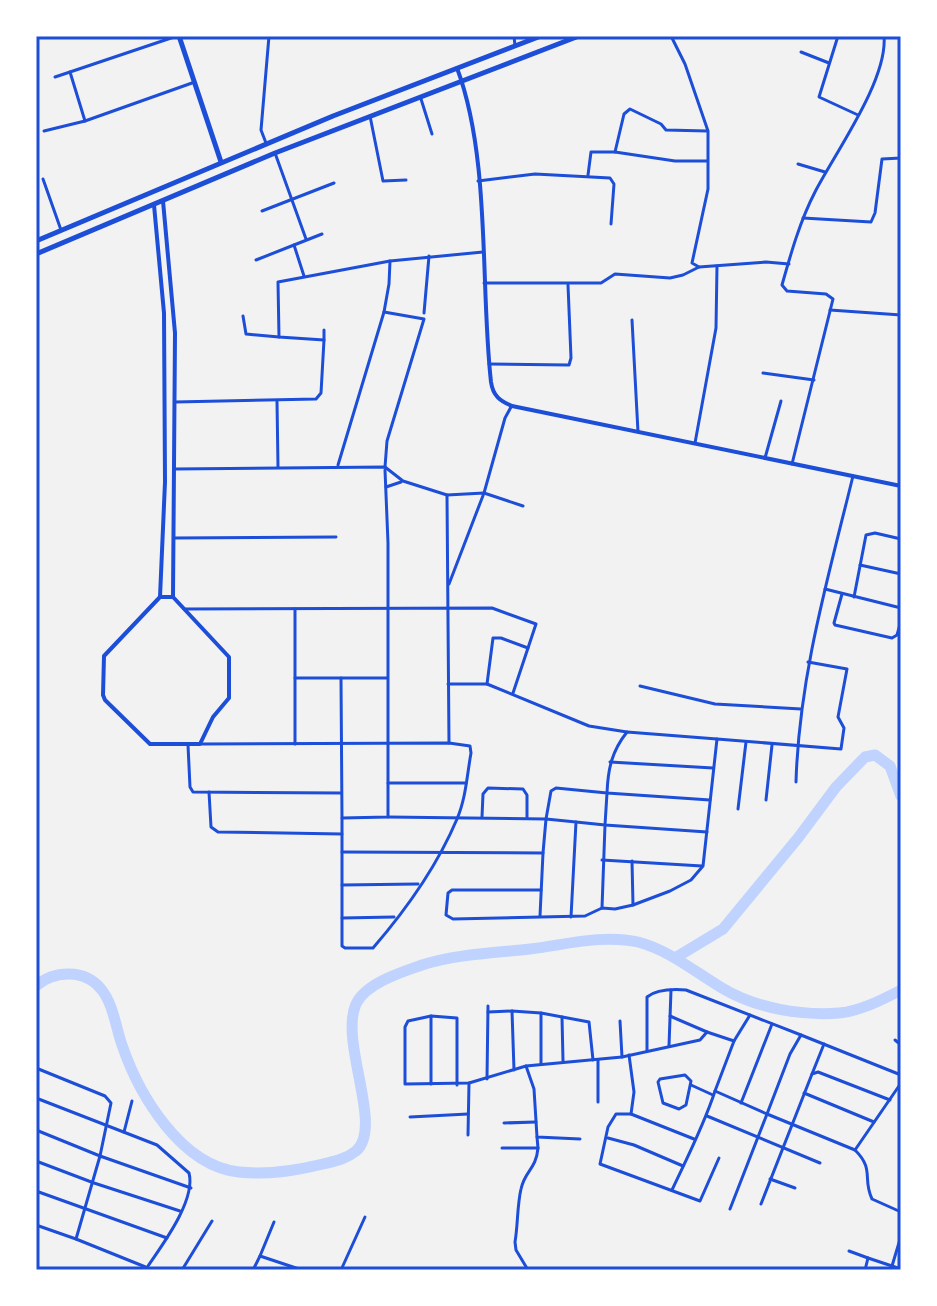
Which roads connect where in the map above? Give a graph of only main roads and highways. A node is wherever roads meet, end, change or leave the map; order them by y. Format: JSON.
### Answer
{"nodes":[{"id":1,"x":178,"y":36,"type":"edge"},
{"id":2,"x":541,"y":36,"type":"edge"},
{"id":3,"x":579,"y":36,"type":"edge"},
{"id":4,"x":221,"y":162,"type":"junction"},
{"id":5,"x":36,"y":241,"type":"edge"},
{"id":6,"x":36,"y":254,"type":"edge"}],
"edges":[{"from":1,"to":4,"type":"main road"},
{"from":2,"to":4,"type":"main road"},
{"from":3,"to":6,"type":"main road"},
{"from":4,"to":5,"type":"main road"}]}
